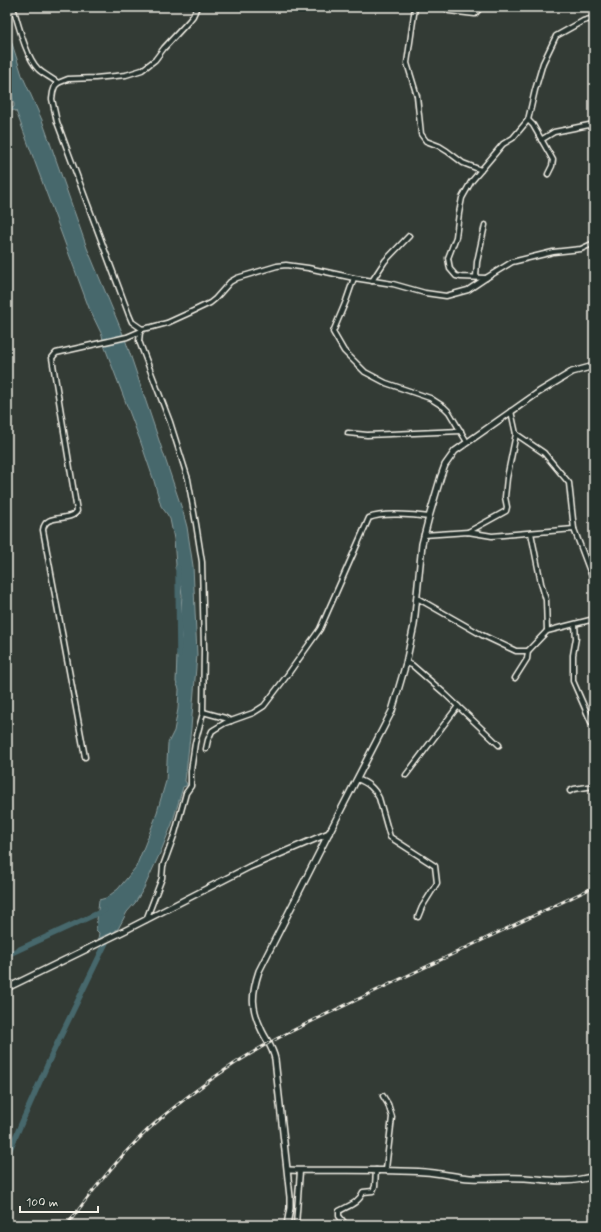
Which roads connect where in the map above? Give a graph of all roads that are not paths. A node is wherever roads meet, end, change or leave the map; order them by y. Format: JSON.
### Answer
{"nodes":[{"id":1,"x":13,"y":7,"type":"edge"},
{"id":2,"x":197,"y":7,"type":"edge"},
{"id":3,"x":415,"y":7,"type":"edge"},
{"id":4,"x":445,"y":7,"type":"edge"},
{"id":5,"x":481,"y":7,"type":"edge"},
{"id":6,"x":594,"y":18,"type":"edge"},
{"id":7,"x":58,"y":83,"type":"junction"},
{"id":8,"x":528,"y":120,"type":"junction"},
{"id":9,"x":594,"y":124,"type":"edge"},
{"id":10,"x":541,"y":140,"type":"junction"},
{"id":11,"x":481,"y":170,"type":"junction"},
{"id":12,"x":548,"y":174,"type":"dead end"},
{"id":13,"x":485,"y":225,"type":"dead end"},
{"id":14,"x":409,"y":236,"type":"dead end"},
{"id":15,"x":594,"y":243,"type":"edge"},
{"id":16,"x":476,"y":277,"type":"junction"},
{"id":17,"x":354,"y":278,"type":"junction"},
{"id":18,"x":486,"y":278,"type":"junction"},
{"id":19,"x":372,"y":281,"type":"junction"},
{"id":20,"x":145,"y":329,"type":"junction"},
{"id":21,"x":140,"y":332,"type":"junction"},
{"id":22,"x":594,"y":366,"type":"edge"},
{"id":23,"x":511,"y":411,"type":"junction"},
{"id":24,"x":461,"y":431,"type":"junction"},
{"id":25,"x":348,"y":433,"type":"dead end"},
{"id":26,"x":516,"y":434,"type":"junction"},
{"id":27,"x":467,"y":442,"type":"junction"},
{"id":28,"x":429,"y":517,"type":"junction"},
{"id":29,"x":574,"y":529,"type":"junction"},
{"id":30,"x":468,"y":532,"type":"junction"},
{"id":31,"x":531,"y":533,"type":"junction"},
{"id":32,"x":424,"y":535,"type":"junction"},
{"id":33,"x":594,"y":582,"type":"edge"},
{"id":34,"x":417,"y":598,"type":"junction"},
{"id":35,"x":594,"y":619,"type":"edge"},
{"id":36,"x":575,"y":625,"type":"junction"},
{"id":37,"x":547,"y":631,"type":"junction"},
{"id":38,"x":528,"y":651,"type":"junction"},
{"id":39,"x":406,"y":663,"type":"junction"},
{"id":40,"x":515,"y":678,"type":"dead end"},
{"id":41,"x":458,"y":706,"type":"junction"},
{"id":42,"x":203,"y":712,"type":"junction"},
{"id":43,"x":231,"y":721,"type":"junction"},
{"id":44,"x":591,"y":722,"type":"dead end"},
{"id":45,"x":499,"y":745,"type":"dead end"},
{"id":46,"x":206,"y":749,"type":"dead end"},
{"id":47,"x":85,"y":757,"type":"dead end"},
{"id":48,"x":406,"y":775,"type":"dead end"},
{"id":49,"x":357,"y":779,"type":"junction"},
{"id":50,"x":594,"y":786,"type":"edge"},
{"id":51,"x":570,"y":791,"type":"dead end"},
{"id":52,"x":329,"y":833,"type":"junction"},
{"id":53,"x":418,"y":917,"type":"dead end"},
{"id":54,"x":146,"y":920,"type":"junction"},
{"id":55,"x":7,"y":988,"type":"edge"},
{"id":56,"x":383,"y":1096,"type":"dead end"},
{"id":57,"x":386,"y":1169,"type":"junction"},
{"id":58,"x":288,"y":1170,"type":"junction"},
{"id":59,"x":300,"y":1170,"type":"junction"},
{"id":60,"x":376,"y":1170,"type":"junction"},
{"id":61,"x":594,"y":1176,"type":"edge"},
{"id":62,"x":287,"y":1225,"type":"edge"},
{"id":63,"x":296,"y":1225,"type":"edge"},
{"id":64,"x":346,"y":1225,"type":"edge"}],
"edges":[{"from":1,"to":7,"type":"street"},
{"from":2,"to":7,"type":"street"},
{"from":3,"to":11,"type":"street"},
{"from":4,"to":5,"type":"street"},
{"from":6,"to":8,"type":"street"},
{"from":7,"to":20,"type":"street"},
{"from":8,"to":10,"type":"street"},
{"from":8,"to":11,"type":"street"},
{"from":9,"to":10,"type":"street"},
{"from":10,"to":12,"type":"street"},
{"from":11,"to":16,"type":"street"},
{"from":13,"to":16,"type":"street"},
{"from":14,"to":19,"type":"street"},
{"from":15,"to":18,"type":"street"},
{"from":16,"to":18,"type":"street"},
{"from":17,"to":19,"type":"street"},
{"from":17,"to":20,"type":"street"},
{"from":17,"to":24,"type":"street"},
{"from":18,"to":19,"type":"street"},
{"from":20,"to":21,"type":"street"},
{"from":21,"to":42,"type":"street"},
{"from":21,"to":47,"type":"street"},
{"from":22,"to":23,"type":"street"},
{"from":23,"to":26,"type":"street"},
{"from":23,"to":27,"type":"street"},
{"from":24,"to":25,"type":"street"},
{"from":24,"to":27,"type":"street"},
{"from":26,"to":29,"type":"street"},
{"from":26,"to":30,"type":"street"},
{"from":27,"to":28,"type":"street"},
{"from":28,"to":32,"type":"street"},
{"from":28,"to":43,"type":"street"},
{"from":29,"to":31,"type":"street"},
{"from":29,"to":33,"type":"street"},
{"from":30,"to":31,"type":"street"},
{"from":30,"to":32,"type":"street"},
{"from":31,"to":37,"type":"street"},
{"from":32,"to":34,"type":"street"},
{"from":34,"to":38,"type":"street"},
{"from":34,"to":39,"type":"street"},
{"from":35,"to":36,"type":"street"},
{"from":36,"to":37,"type":"street"},
{"from":36,"to":44,"type":"street"},
{"from":37,"to":38,"type":"street"},
{"from":38,"to":40,"type":"street"},
{"from":39,"to":41,"type":"street"},
{"from":39,"to":49,"type":"street"},
{"from":41,"to":45,"type":"street"},
{"from":41,"to":48,"type":"street"},
{"from":42,"to":43,"type":"street"},
{"from":42,"to":54,"type":"street"},
{"from":43,"to":46,"type":"street"},
{"from":49,"to":52,"type":"street"},
{"from":49,"to":53,"type":"street"},
{"from":50,"to":51,"type":"street"},
{"from":52,"to":54,"type":"street"},
{"from":52,"to":58,"type":"street"},
{"from":54,"to":55,"type":"street"},
{"from":56,"to":57,"type":"street"},
{"from":57,"to":60,"type":"street"},
{"from":57,"to":61,"type":"street"},
{"from":58,"to":59,"type":"street"},
{"from":58,"to":62,"type":"street"},
{"from":59,"to":60,"type":"street"},
{"from":59,"to":63,"type":"street"},
{"from":60,"to":64,"type":"street"}]}
